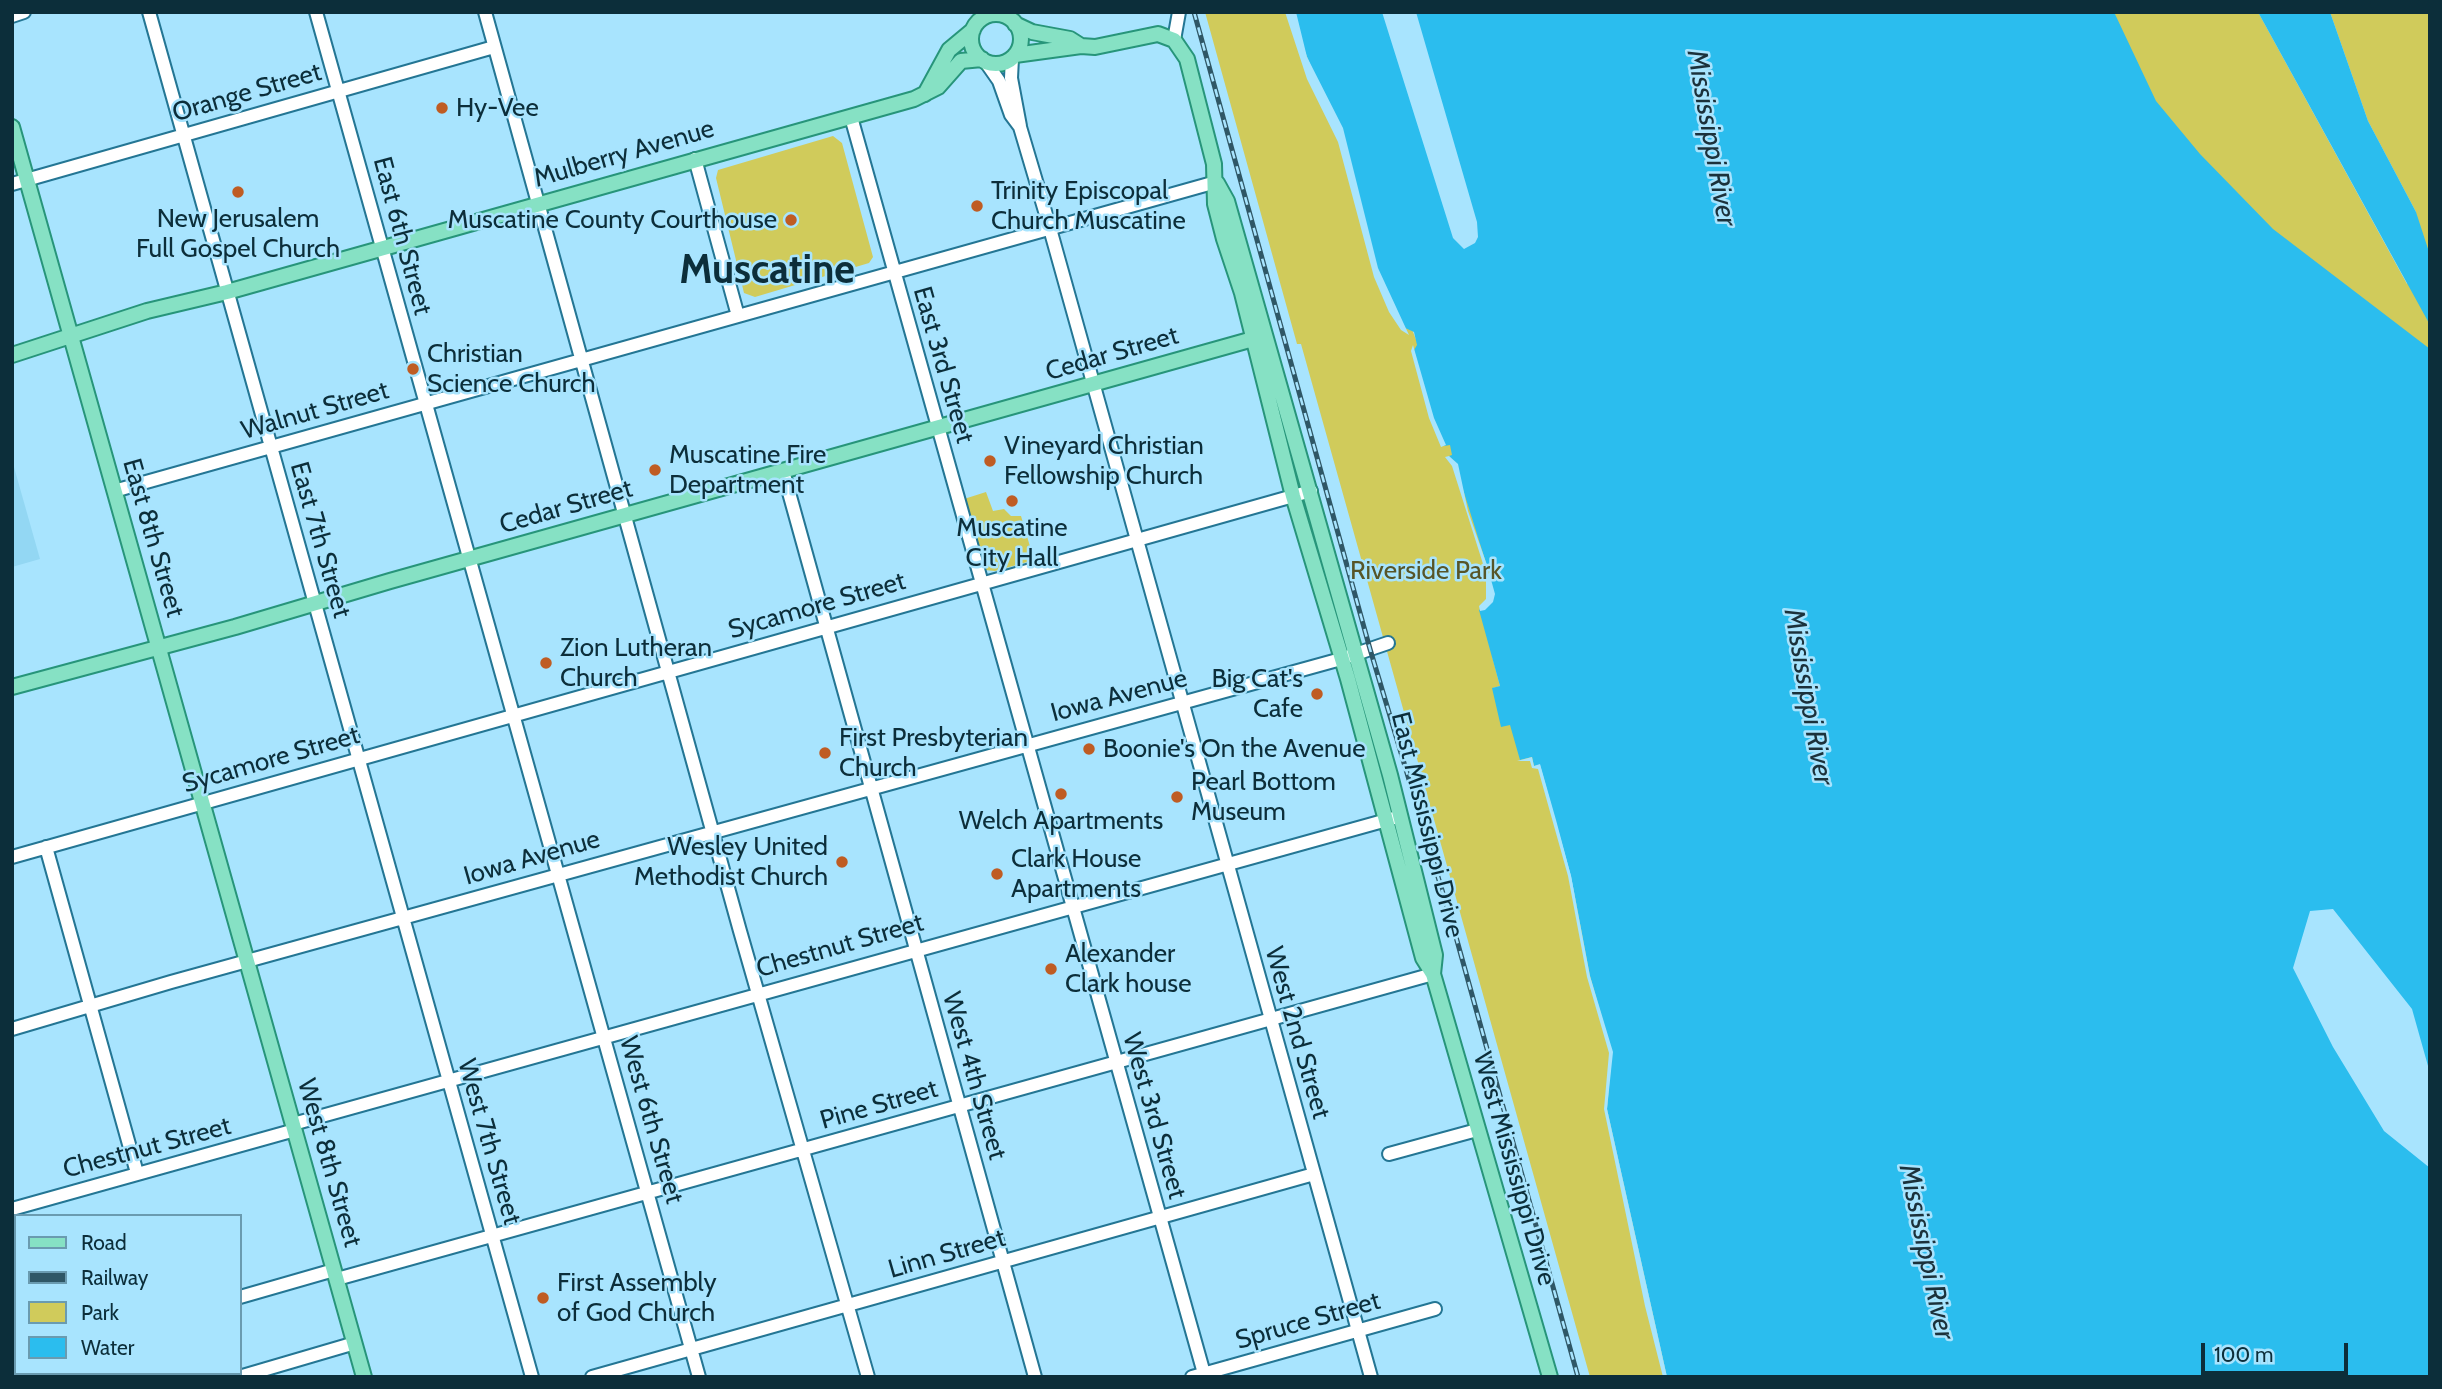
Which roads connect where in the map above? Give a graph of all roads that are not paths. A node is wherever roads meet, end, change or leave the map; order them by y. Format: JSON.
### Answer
{"nodes":[{"id":1,"x":24,"y":12,"type":"edge"},
{"id":2,"x":149,"y":12,"type":"edge"},
{"id":3,"x":316,"y":12,"type":"edge"},
{"id":4,"x":485,"y":12,"type":"edge"},
{"id":5,"x":1179,"y":12,"type":"edge"},
{"id":6,"x":1001,"y":14,"type":"edge"},
{"id":7,"x":12,"y":16,"type":"edge"},
{"id":8,"x":976,"y":22,"type":"edge"},
{"id":9,"x":1015,"y":24,"type":"junction"},
{"id":10,"x":1174,"y":40,"type":"junction"},
{"id":11,"x":1081,"y":46,"type":"junction"},
{"id":12,"x":494,"y":47,"type":"junction"},
{"id":13,"x":1014,"y":56,"type":"junction"},
{"id":14,"x":983,"y":60,"type":"junction"},
{"id":15,"x":338,"y":92,"type":"junction"},
{"id":16,"x":925,"y":94,"type":"junction"},
{"id":17,"x":851,"y":117,"type":"junction"},
{"id":18,"x":12,"y":127,"type":"edge"},
{"id":19,"x":1020,"y":127,"type":"junction"},
{"id":20,"x":183,"y":135,"type":"junction"},
{"id":21,"x":695,"y":159,"type":"junction"},
{"id":22,"x":20,"y":182,"type":"edge"},
{"id":23,"x":1216,"y":182,"type":"junction"},
{"id":24,"x":538,"y":204,"type":"junction"},
{"id":25,"x":1050,"y":229,"type":"junction"},
{"id":26,"x":381,"y":248,"type":"junction"},
{"id":27,"x":894,"y":272,"type":"junction"},
{"id":28,"x":227,"y":292,"type":"junction"},
{"id":29,"x":738,"y":316,"type":"junction"},
{"id":30,"x":71,"y":335,"type":"junction"},
{"id":31,"x":1253,"y":340,"type":"junction"},
{"id":32,"x":12,"y":355,"type":"edge"},
{"id":33,"x":582,"y":360,"type":"junction"},
{"id":34,"x":1094,"y":384,"type":"junction"},
{"id":35,"x":426,"y":403,"type":"junction"},
{"id":36,"x":937,"y":428,"type":"junction"},
{"id":37,"x":270,"y":447,"type":"junction"},
{"id":38,"x":783,"y":471,"type":"junction"},
{"id":39,"x":114,"y":491,"type":"junction"},
{"id":40,"x":1311,"y":491,"type":"junction"},
{"id":41,"x":1293,"y":496,"type":"junction"},
{"id":42,"x":625,"y":515,"type":"junction"},
{"id":43,"x":1136,"y":540,"type":"junction"},
{"id":44,"x":470,"y":559,"type":"junction"},
{"id":45,"x":980,"y":584,"type":"junction"},
{"id":46,"x":315,"y":603,"type":"junction"},
{"id":47,"x":826,"y":628,"type":"junction"},
{"id":48,"x":1388,"y":643,"type":"dead end"},
{"id":49,"x":158,"y":647,"type":"junction"},
{"id":50,"x":1356,"y":654,"type":"junction"},
{"id":51,"x":1342,"y":659,"type":"junction"},
{"id":52,"x":669,"y":671,"type":"junction"},
{"id":53,"x":12,"y":687,"type":"edge"},
{"id":54,"x":1181,"y":701,"type":"junction"},
{"id":55,"x":514,"y":715,"type":"junction"},
{"id":56,"x":1026,"y":746,"type":"junction"},
{"id":57,"x":358,"y":759,"type":"junction"},
{"id":58,"x":870,"y":787,"type":"junction"},
{"id":59,"x":202,"y":802,"type":"junction"},
{"id":60,"x":1401,"y":816,"type":"junction"},
{"id":61,"x":1385,"y":820,"type":"junction"},
{"id":62,"x":714,"y":832,"type":"junction"},
{"id":63,"x":46,"y":847,"type":"junction"},
{"id":64,"x":12,"y":857,"type":"edge"},
{"id":65,"x":1226,"y":863,"type":"junction"},
{"id":66,"x":559,"y":875,"type":"junction"},
{"id":67,"x":1071,"y":905,"type":"junction"},
{"id":68,"x":403,"y":919,"type":"junction"},
{"id":69,"x":915,"y":949,"type":"junction"},
{"id":70,"x":247,"y":962,"type":"junction"},
{"id":71,"x":1433,"y":974,"type":"junction"},
{"id":72,"x":759,"y":993,"type":"junction"},
{"id":73,"x":93,"y":1006,"type":"junction"},
{"id":74,"x":1270,"y":1019,"type":"junction"},
{"id":75,"x":12,"y":1029,"type":"edge"},
{"id":76,"x":603,"y":1037,"type":"junction"},
{"id":77,"x":1114,"y":1062,"type":"junction"},
{"id":78,"x":449,"y":1080,"type":"junction"},
{"id":79,"x":958,"y":1106,"type":"junction"},
{"id":80,"x":294,"y":1127,"type":"junction"},
{"id":81,"x":1477,"y":1130,"type":"junction"},
{"id":82,"x":803,"y":1150,"type":"junction"},
{"id":83,"x":1389,"y":1154,"type":"dead end"},
{"id":84,"x":137,"y":1173,"type":"junction"},
{"id":85,"x":1314,"y":1174,"type":"junction"},
{"id":86,"x":648,"y":1193,"type":"junction"},
{"id":87,"x":12,"y":1209,"type":"edge"},
{"id":88,"x":1159,"y":1217,"type":"junction"},
{"id":89,"x":493,"y":1237,"type":"junction"},
{"id":90,"x":1003,"y":1262,"type":"junction"},
{"id":91,"x":336,"y":1274,"type":"junction"},
{"id":92,"x":242,"y":1297,"type":"edge"},
{"id":93,"x":847,"y":1305,"type":"junction"},
{"id":94,"x":1436,"y":1309,"type":"dead end"},
{"id":95,"x":1358,"y":1330,"type":"junction"},
{"id":96,"x":355,"y":1343,"type":"junction"},
{"id":97,"x":692,"y":1349,"type":"junction"},
{"id":98,"x":1200,"y":1375,"type":"edge"},
{"id":99,"x":239,"y":1377,"type":"edge"},
{"id":100,"x":364,"y":1377,"type":"edge"},
{"id":101,"x":532,"y":1377,"type":"edge"},
{"id":102,"x":592,"y":1377,"type":"edge"},
{"id":103,"x":699,"y":1377,"type":"edge"},
{"id":104,"x":868,"y":1377,"type":"edge"},
{"id":105,"x":1035,"y":1377,"type":"edge"},
{"id":106,"x":1371,"y":1377,"type":"edge"},
{"id":107,"x":1549,"y":1377,"type":"edge"}],
"edges":[{"from":1,"to":7,"type":"street"},
{"from":2,"to":20,"type":"street","name":"East 7th Street"},
{"from":3,"to":15,"type":"street","name":"East 6th Street"},
{"from":4,"to":12,"type":"street"},
{"from":5,"to":10,"type":"street"},
{"from":6,"to":8,"type":"main road"},
{"from":6,"to":9,"type":"main road"},
{"from":8,"to":14,"type":"main road"},
{"from":8,"to":16,"type":"main road"},
{"from":9,"to":11,"type":"main road"},
{"from":9,"to":13,"type":"main road"},
{"from":10,"to":11,"type":"main road"},
{"from":10,"to":23,"type":"main road","name":"East Mississippi Drive"},
{"from":11,"to":13,"type":"main road"},
{"from":12,"to":15,"type":"street","name":"Orange Street"},
{"from":12,"to":24,"type":"street"},
{"from":13,"to":14,"type":"main road"},
{"from":13,"to":19,"type":"street"},
{"from":14,"to":16,"type":"main road","name":"Mulberry Avenue"},
{"from":14,"to":19,"type":"street"},
{"from":15,"to":20,"type":"street","name":"Orange Street"},
{"from":15,"to":26,"type":"street","name":"East 6th Street"},
{"from":16,"to":17,"type":"main road","name":"Mulberry Avenue"},
{"from":17,"to":21,"type":"main road","name":"Mulberry Avenue"},
{"from":17,"to":27,"type":"street","name":"East 3rd Street"},
{"from":18,"to":22,"type":"main road","name":"East 8th Street"},
{"from":19,"to":25,"type":"street","name":"West 2nd Street"},
{"from":20,"to":22,"type":"street","name":"Orange Street"},
{"from":20,"to":28,"type":"street","name":"East 7th Street"},
{"from":21,"to":24,"type":"main road","name":"Mulberry Avenue"},
{"from":21,"to":29,"type":"street"},
{"from":22,"to":30,"type":"main road","name":"East 8th Street"},
{"from":23,"to":25,"type":"street","name":"Walnut Street"},
{"from":23,"to":31,"type":"main road","name":"East Mississippi Drive"},
{"from":23,"to":40,"type":"main road","name":"East Mississippi Drive"},
{"from":24,"to":26,"type":"main road","name":"Mulberry Avenue"},
{"from":24,"to":33,"type":"street"},
{"from":25,"to":27,"type":"street","name":"Walnut Street"},
{"from":25,"to":34,"type":"street","name":"West 2nd Street"},
{"from":26,"to":28,"type":"main road","name":"Mulberry Avenue"},
{"from":26,"to":35,"type":"street","name":"East 6th Street"},
{"from":27,"to":29,"type":"street","name":"Walnut Street"},
{"from":27,"to":36,"type":"street","name":"East 3rd Street"},
{"from":28,"to":30,"type":"main road","name":"Mulberry Avenue"},
{"from":28,"to":37,"type":"street","name":"East 7th Street"},
{"from":29,"to":33,"type":"street","name":"Walnut Street"},
{"from":30,"to":32,"type":"main road","name":"Mulberry Avenue"},
{"from":30,"to":39,"type":"main road","name":"East 8th Street"},
{"from":31,"to":34,"type":"main road","name":"Cedar Street"},
{"from":31,"to":41,"type":"main road","name":"East Mississippi Drive"},
{"from":33,"to":35,"type":"street","name":"Walnut Street"},
{"from":33,"to":42,"type":"street"},
{"from":34,"to":36,"type":"main road","name":"Cedar Street"},
{"from":34,"to":43,"type":"street","name":"West 2nd Street"},
{"from":35,"to":37,"type":"street","name":"Walnut Street"},
{"from":35,"to":44,"type":"street","name":"East 6th Street"},
{"from":36,"to":38,"type":"main road","name":"Cedar Street"},
{"from":36,"to":45,"type":"street","name":"East 3rd Street"},
{"from":37,"to":39,"type":"street","name":"Walnut Street"},
{"from":37,"to":46,"type":"street","name":"East 7th Street"},
{"from":38,"to":42,"type":"main road","name":"Cedar Street"},
{"from":38,"to":47,"type":"street","name":"West 4th Street"},
{"from":39,"to":49,"type":"main road","name":"East 8th Street"},
{"from":40,"to":41,"type":"street","name":"Sycamore Street"},
{"from":40,"to":50,"type":"main road","name":"East Mississippi Drive"},
{"from":41,"to":43,"type":"street","name":"Sycamore Street"},
{"from":41,"to":51,"type":"main road","name":"East Mississippi Drive"},
{"from":42,"to":44,"type":"main road","name":"Cedar Street"},
{"from":42,"to":52,"type":"street"},
{"from":43,"to":45,"type":"street","name":"Sycamore Street"},
{"from":43,"to":54,"type":"street","name":"West 2nd Street"},
{"from":44,"to":46,"type":"main road","name":"Cedar Street"},
{"from":44,"to":55,"type":"street","name":"East 6th Street"},
{"from":45,"to":47,"type":"street","name":"Sycamore Street"},
{"from":45,"to":56,"type":"street","name":"East 3rd Street"},
{"from":46,"to":49,"type":"main road","name":"Cedar Street"},
{"from":46,"to":57,"type":"street","name":"East 7th Street"},
{"from":47,"to":52,"type":"street","name":"Sycamore Street"},
{"from":47,"to":58,"type":"street","name":"West 4th Street"},
{"from":48,"to":50,"type":"street","name":"Iowa Avenue"},
{"from":49,"to":53,"type":"main road","name":"Cedar Street"},
{"from":49,"to":59,"type":"main road","name":"East 8th Street"},
{"from":50,"to":51,"type":"street","name":"Iowa Avenue"},
{"from":50,"to":60,"type":"main road","name":"East Mississippi Drive"},
{"from":51,"to":54,"type":"street","name":"Iowa Avenue"},
{"from":51,"to":61,"type":"main road","name":"East Mississippi Drive"},
{"from":52,"to":55,"type":"street","name":"Sycamore Street"},
{"from":52,"to":62,"type":"street"},
{"from":54,"to":56,"type":"street","name":"Iowa Avenue"},
{"from":54,"to":65,"type":"street","name":"West 2nd Street"},
{"from":55,"to":57,"type":"street","name":"Sycamore Street"},
{"from":55,"to":66,"type":"street","name":"East 6th Street"},
{"from":56,"to":58,"type":"street","name":"Iowa Avenue"},
{"from":56,"to":67,"type":"street","name":"West 3rd Street"},
{"from":57,"to":59,"type":"street","name":"Sycamore Street"},
{"from":57,"to":68,"type":"street","name":"East 7th Street"},
{"from":58,"to":62,"type":"street","name":"Iowa Avenue"},
{"from":58,"to":69,"type":"street","name":"West 4th Street"},
{"from":59,"to":63,"type":"street","name":"Sycamore Street"},
{"from":59,"to":70,"type":"main road","name":"East 8th Street"},
{"from":60,"to":61,"type":"street","name":"Chestnut Street"},
{"from":60,"to":71,"type":"main road","name":"East Mississippi Drive"},
{"from":61,"to":65,"type":"street","name":"Chestnut Street"},
{"from":61,"to":71,"type":"main road","name":"East Mississippi Drive"},
{"from":62,"to":66,"type":"street","name":"Iowa Avenue"},
{"from":62,"to":72,"type":"street"},
{"from":63,"to":64,"type":"street","name":"Sycamore Street"},
{"from":63,"to":73,"type":"street"},
{"from":65,"to":67,"type":"street","name":"Chestnut Street"},
{"from":65,"to":74,"type":"street","name":"West 2nd Street"},
{"from":66,"to":68,"type":"street","name":"Iowa Avenue"},
{"from":66,"to":76,"type":"street","name":"West 6th Street"},
{"from":67,"to":69,"type":"street","name":"Chestnut Street"},
{"from":67,"to":77,"type":"street","name":"West 3rd Street"},
{"from":68,"to":70,"type":"street","name":"Iowa Avenue"},
{"from":68,"to":78,"type":"street","name":"West 7th Street"},
{"from":69,"to":72,"type":"street","name":"Chestnut Street"},
{"from":69,"to":79,"type":"street","name":"West 4th Street"},
{"from":70,"to":73,"type":"street","name":"Iowa Avenue"},
{"from":70,"to":80,"type":"main road","name":"West 8th Street"},
{"from":71,"to":74,"type":"street","name":"Pine Street"},
{"from":71,"to":81,"type":"main road","name":"West Mississippi Drive"},
{"from":72,"to":76,"type":"street","name":"Chestnut Street"},
{"from":72,"to":82,"type":"street"},
{"from":73,"to":75,"type":"street","name":"Iowa Avenue"},
{"from":73,"to":84,"type":"street"},
{"from":74,"to":77,"type":"street","name":"Pine Street"},
{"from":74,"to":85,"type":"street","name":"West 2nd Street"},
{"from":76,"to":78,"type":"street","name":"Chestnut Street"},
{"from":76,"to":86,"type":"street","name":"West 6th Street"},
{"from":77,"to":79,"type":"street","name":"Pine Street"},
{"from":77,"to":88,"type":"street","name":"West 3rd Street"},
{"from":78,"to":80,"type":"street","name":"Chestnut Street"},
{"from":78,"to":89,"type":"street","name":"West 7th Street"},
{"from":79,"to":82,"type":"street","name":"Pine Street"},
{"from":79,"to":90,"type":"street","name":"West 4th Street"},
{"from":80,"to":84,"type":"street","name":"Chestnut Street"},
{"from":80,"to":91,"type":"main road","name":"West 8th Street"},
{"from":81,"to":83,"type":"street"},
{"from":81,"to":107,"type":"main road","name":"West Mississippi Drive"},
{"from":82,"to":86,"type":"street","name":"Pine Street"},
{"from":82,"to":93,"type":"street"},
{"from":84,"to":87,"type":"street","name":"Chestnut Street"},
{"from":85,"to":88,"type":"street","name":"Linn Street"},
{"from":85,"to":95,"type":"street","name":"West 2nd Street"},
{"from":86,"to":89,"type":"street","name":"Pine Street"},
{"from":86,"to":97,"type":"street","name":"West 6th Street"},
{"from":88,"to":90,"type":"street","name":"Linn Street"},
{"from":88,"to":98,"type":"street","name":"West 3rd Street"},
{"from":89,"to":91,"type":"street","name":"Pine Street"},
{"from":89,"to":101,"type":"street","name":"West 7th Street"},
{"from":90,"to":93,"type":"street","name":"Linn Street"},
{"from":90,"to":105,"type":"street","name":"West 4th Street"},
{"from":91,"to":92,"type":"street","name":"Pine Street"},
{"from":91,"to":96,"type":"main road","name":"West 8th Street"},
{"from":93,"to":97,"type":"street","name":"Linn Street"},
{"from":93,"to":104,"type":"street"},
{"from":94,"to":95,"type":"street","name":"Spruce Street"},
{"from":95,"to":98,"type":"street","name":"Spruce Street"},
{"from":95,"to":106,"type":"street","name":"West 2nd Street"},
{"from":96,"to":99,"type":"street"},
{"from":96,"to":100,"type":"main road","name":"West 8th Street"},
{"from":97,"to":102,"type":"street","name":"Linn Street"},
{"from":97,"to":103,"type":"street","name":"West 6th Street"}]}
